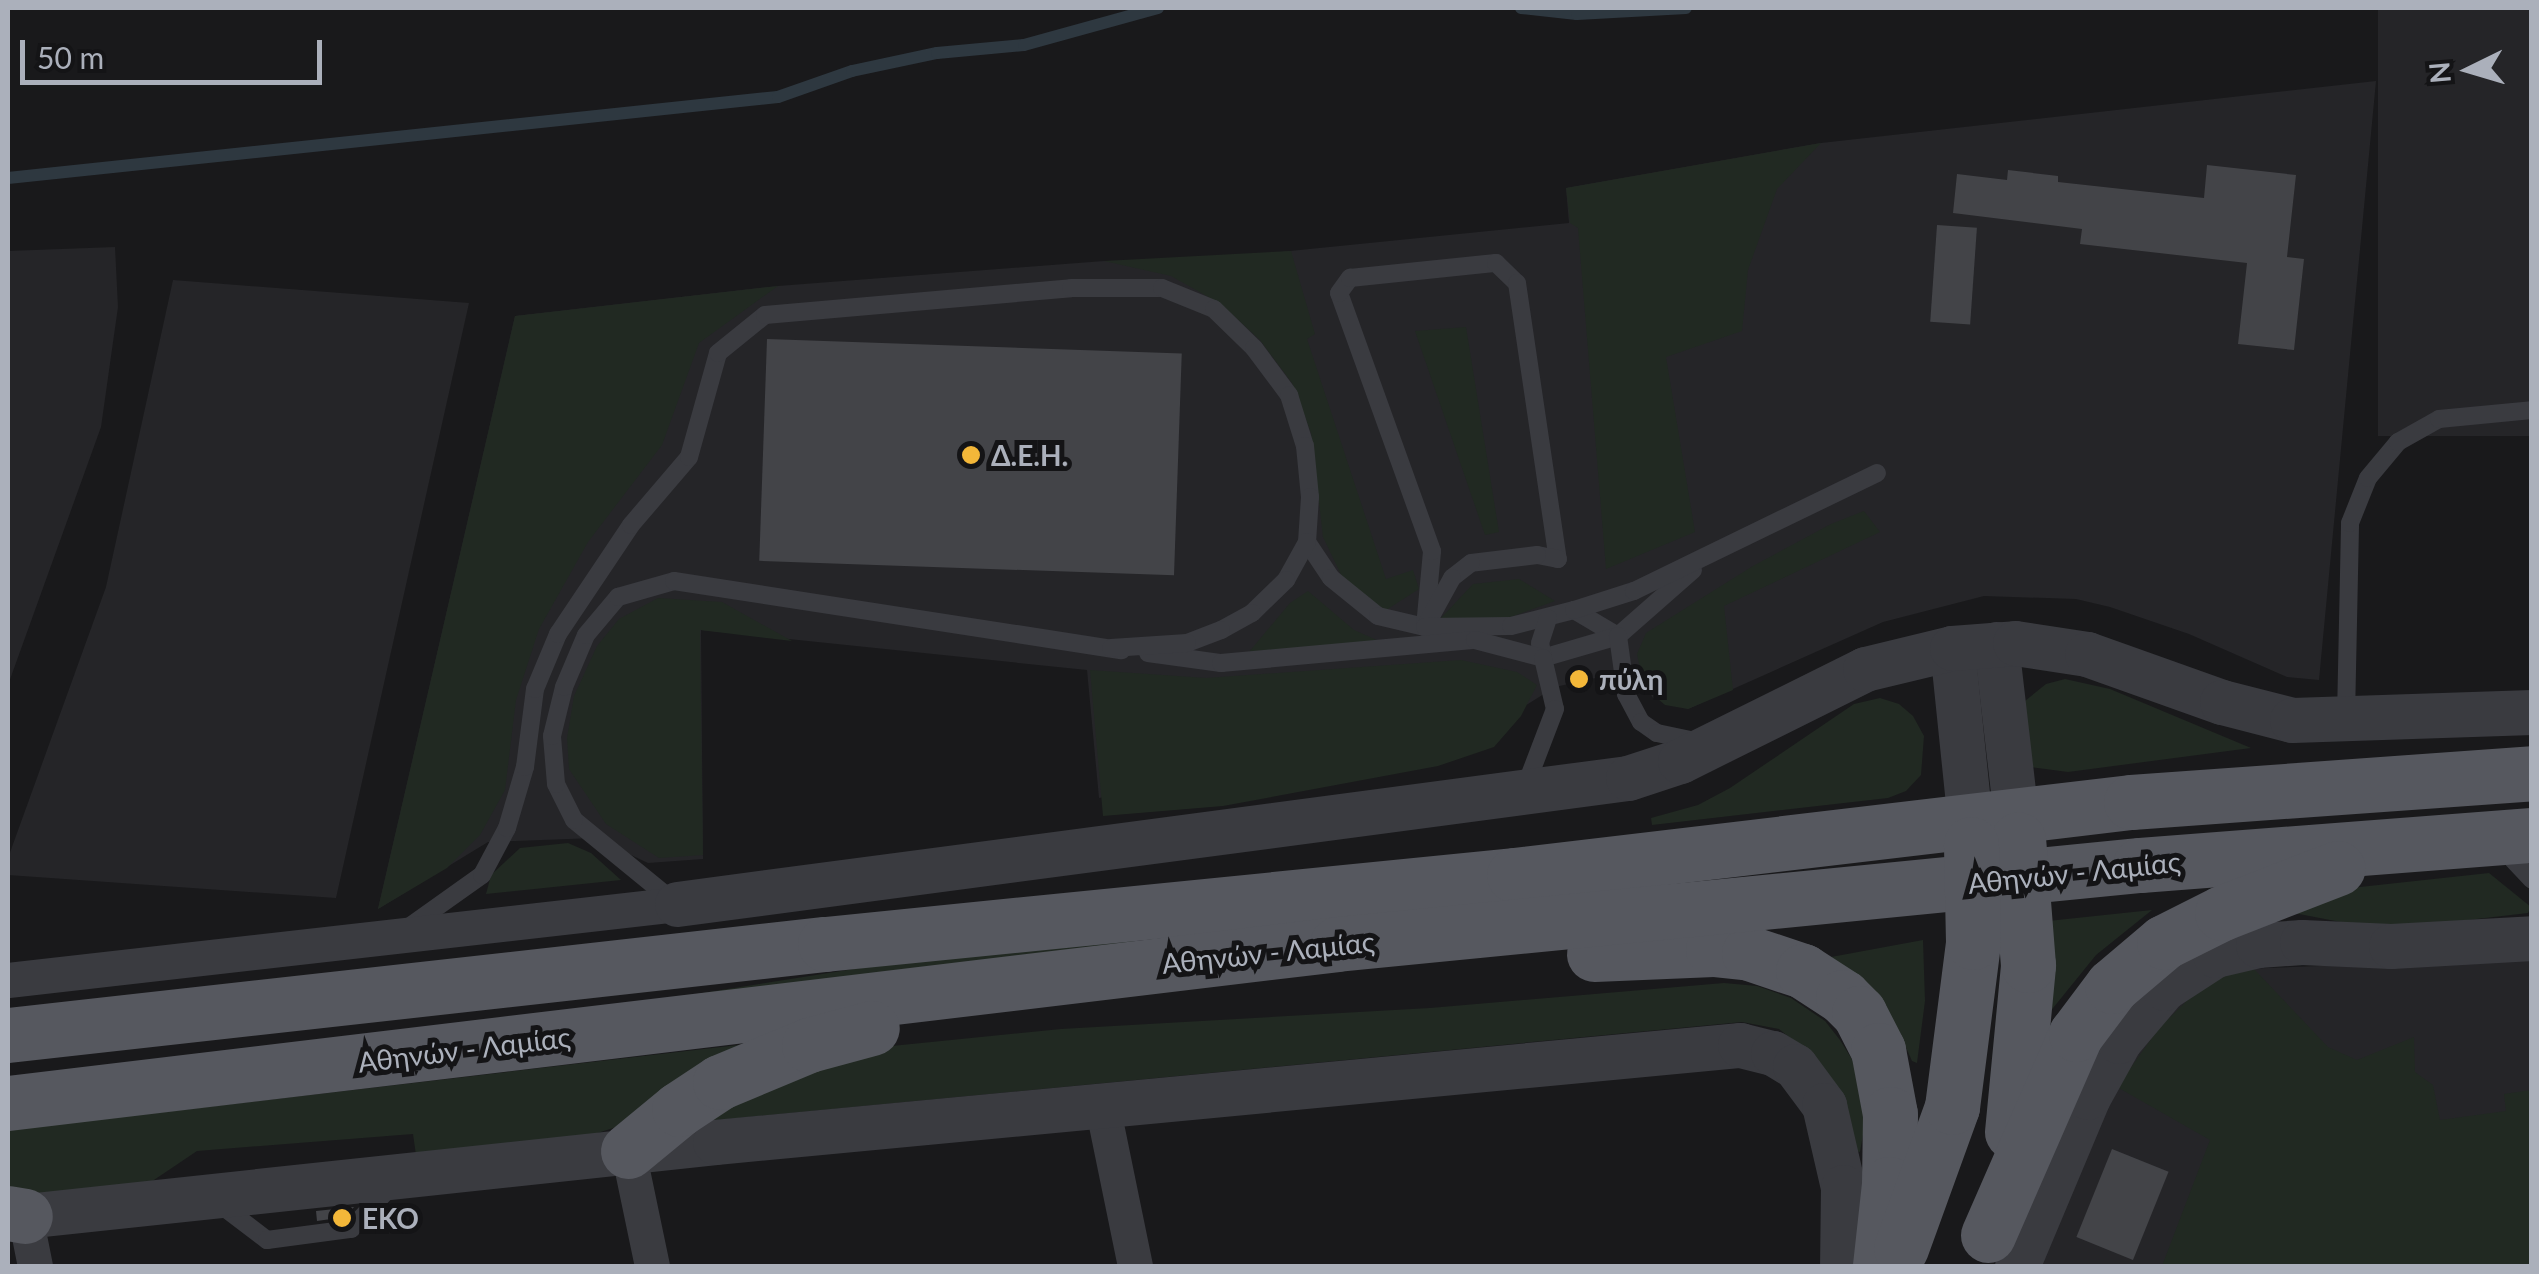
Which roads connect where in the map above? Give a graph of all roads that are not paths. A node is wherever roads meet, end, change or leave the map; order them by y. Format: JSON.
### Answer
{"nodes":[{"id":1,"x":2532,"y":410,"type":"edge"},
{"id":2,"x":1877,"y":473,"type":"dead end"},
{"id":3,"x":1307,"y":542,"type":"junction"},
{"id":4,"x":1708,"y":556,"type":"junction"},
{"id":5,"x":1574,"y":610,"type":"junction"},
{"id":6,"x":1548,"y":618,"type":"junction"},
{"id":7,"x":1424,"y":627,"type":"junction"},
{"id":8,"x":1618,"y":636,"type":"junction"},
{"id":9,"x":1974,"y":646,"type":"junction"},
{"id":10,"x":1111,"y":648,"type":"junction"},
{"id":11,"x":1543,"y":658,"type":"junction"},
{"id":12,"x":2532,"y":712,"type":"edge"},
{"id":13,"x":2346,"y":722,"type":"junction"},
{"id":14,"x":1722,"y":741,"type":"junction"},
{"id":15,"x":2532,"y":773,"type":"edge"},
{"id":16,"x":1524,"y":791,"type":"junction"},
{"id":17,"x":1993,"y":818,"type":"junction"},
{"id":18,"x":2512,"y":836,"type":"edge"},
{"id":19,"x":2410,"y":844,"type":"junction"},
{"id":20,"x":1998,"y":880,"type":"junction"},
{"id":21,"x":2532,"y":880,"type":"edge"},
{"id":22,"x":677,"y":904,"type":"junction"},
{"id":23,"x":396,"y":936,"type":"junction"},
{"id":24,"x":2532,"y":938,"type":"edge"},
{"id":25,"x":1215,"y":957,"type":"junction"},
{"id":26,"x":1094,"y":972,"type":"junction"},
{"id":27,"x":8,"y":980,"type":"edge"},
{"id":28,"x":8,"y":1036,"type":"edge"},
{"id":29,"x":8,"y":1103,"type":"edge"},
{"id":30,"x":1102,"y":1105,"type":"junction"},
{"id":31,"x":628,"y":1151,"type":"junction"},
{"id":32,"x":19,"y":1228,"type":"edge"},
{"id":33,"x":1993,"y":1256,"type":"edge"},
{"id":34,"x":652,"y":1266,"type":"edge"},
{"id":35,"x":1135,"y":1266,"type":"edge"},
{"id":36,"x":1842,"y":1266,"type":"edge"},
{"id":37,"x":1880,"y":1266,"type":"edge"},
{"id":38,"x":1894,"y":1266,"type":"edge"}],
"edges":[{"from":1,"to":13,"type":"lane"},
{"from":2,"to":4,"type":"lane"},
{"from":3,"to":7,"type":"lane"},
{"from":3,"to":10,"type":"lane"},
{"from":3,"to":23,"type":"lane"},
{"from":4,"to":5,"type":"lane"},
{"from":4,"to":8,"type":"lane"},
{"from":5,"to":6,"type":"lane"},
{"from":5,"to":8,"type":"lane"},
{"from":6,"to":7,"type":"lane"},
{"from":6,"to":11,"type":"lane"},
{"from":7,"to":7,"type":"lane"},
{"from":8,"to":11,"type":"lane"},
{"from":8,"to":14,"type":"lane"},
{"from":9,"to":13,"type":"street"},
{"from":9,"to":14,"type":"street"},
{"from":9,"to":17,"type":"street"},
{"from":10,"to":11,"type":"lane"},
{"from":10,"to":22,"type":"lane"},
{"from":11,"to":16,"type":"lane"},
{"from":12,"to":13,"type":"street"},
{"from":14,"to":16,"type":"street"},
{"from":15,"to":17,"type":"main road","name":"Αθηνών - Λαμίας"},
{"from":16,"to":22,"type":"street"},
{"from":17,"to":20,"type":"main road"},
{"from":17,"to":28,"type":"main road","name":"Αθηνών - Λαμίας"},
{"from":18,"to":19,"type":"main road","name":"Αθηνών - Λαμίας"},
{"from":18,"to":21,"type":"lane"},
{"from":19,"to":20,"type":"main road","name":"Αθηνών - Λαμίας"},
{"from":19,"to":33,"type":"main road"},
{"from":20,"to":25,"type":"main road","name":"Αθηνών - Λαμίας"},
{"from":20,"to":33,"type":"main road"},
{"from":20,"to":38,"type":"main road"},
{"from":22,"to":23,"type":"street"},
{"from":23,"to":27,"type":"street"},
{"from":24,"to":33,"type":"street"},
{"from":25,"to":26,"type":"main road","name":"Αθηνών - Λαμίας"},
{"from":25,"to":37,"type":"main road"},
{"from":26,"to":29,"type":"main road","name":"Αθηνών - Λαμίας"},
{"from":26,"to":31,"type":"main road"},
{"from":30,"to":31,"type":"street"},
{"from":30,"to":35,"type":"street"},
{"from":30,"to":36,"type":"street"},
{"from":31,"to":32,"type":"street"},
{"from":31,"to":34,"type":"street"}]}
